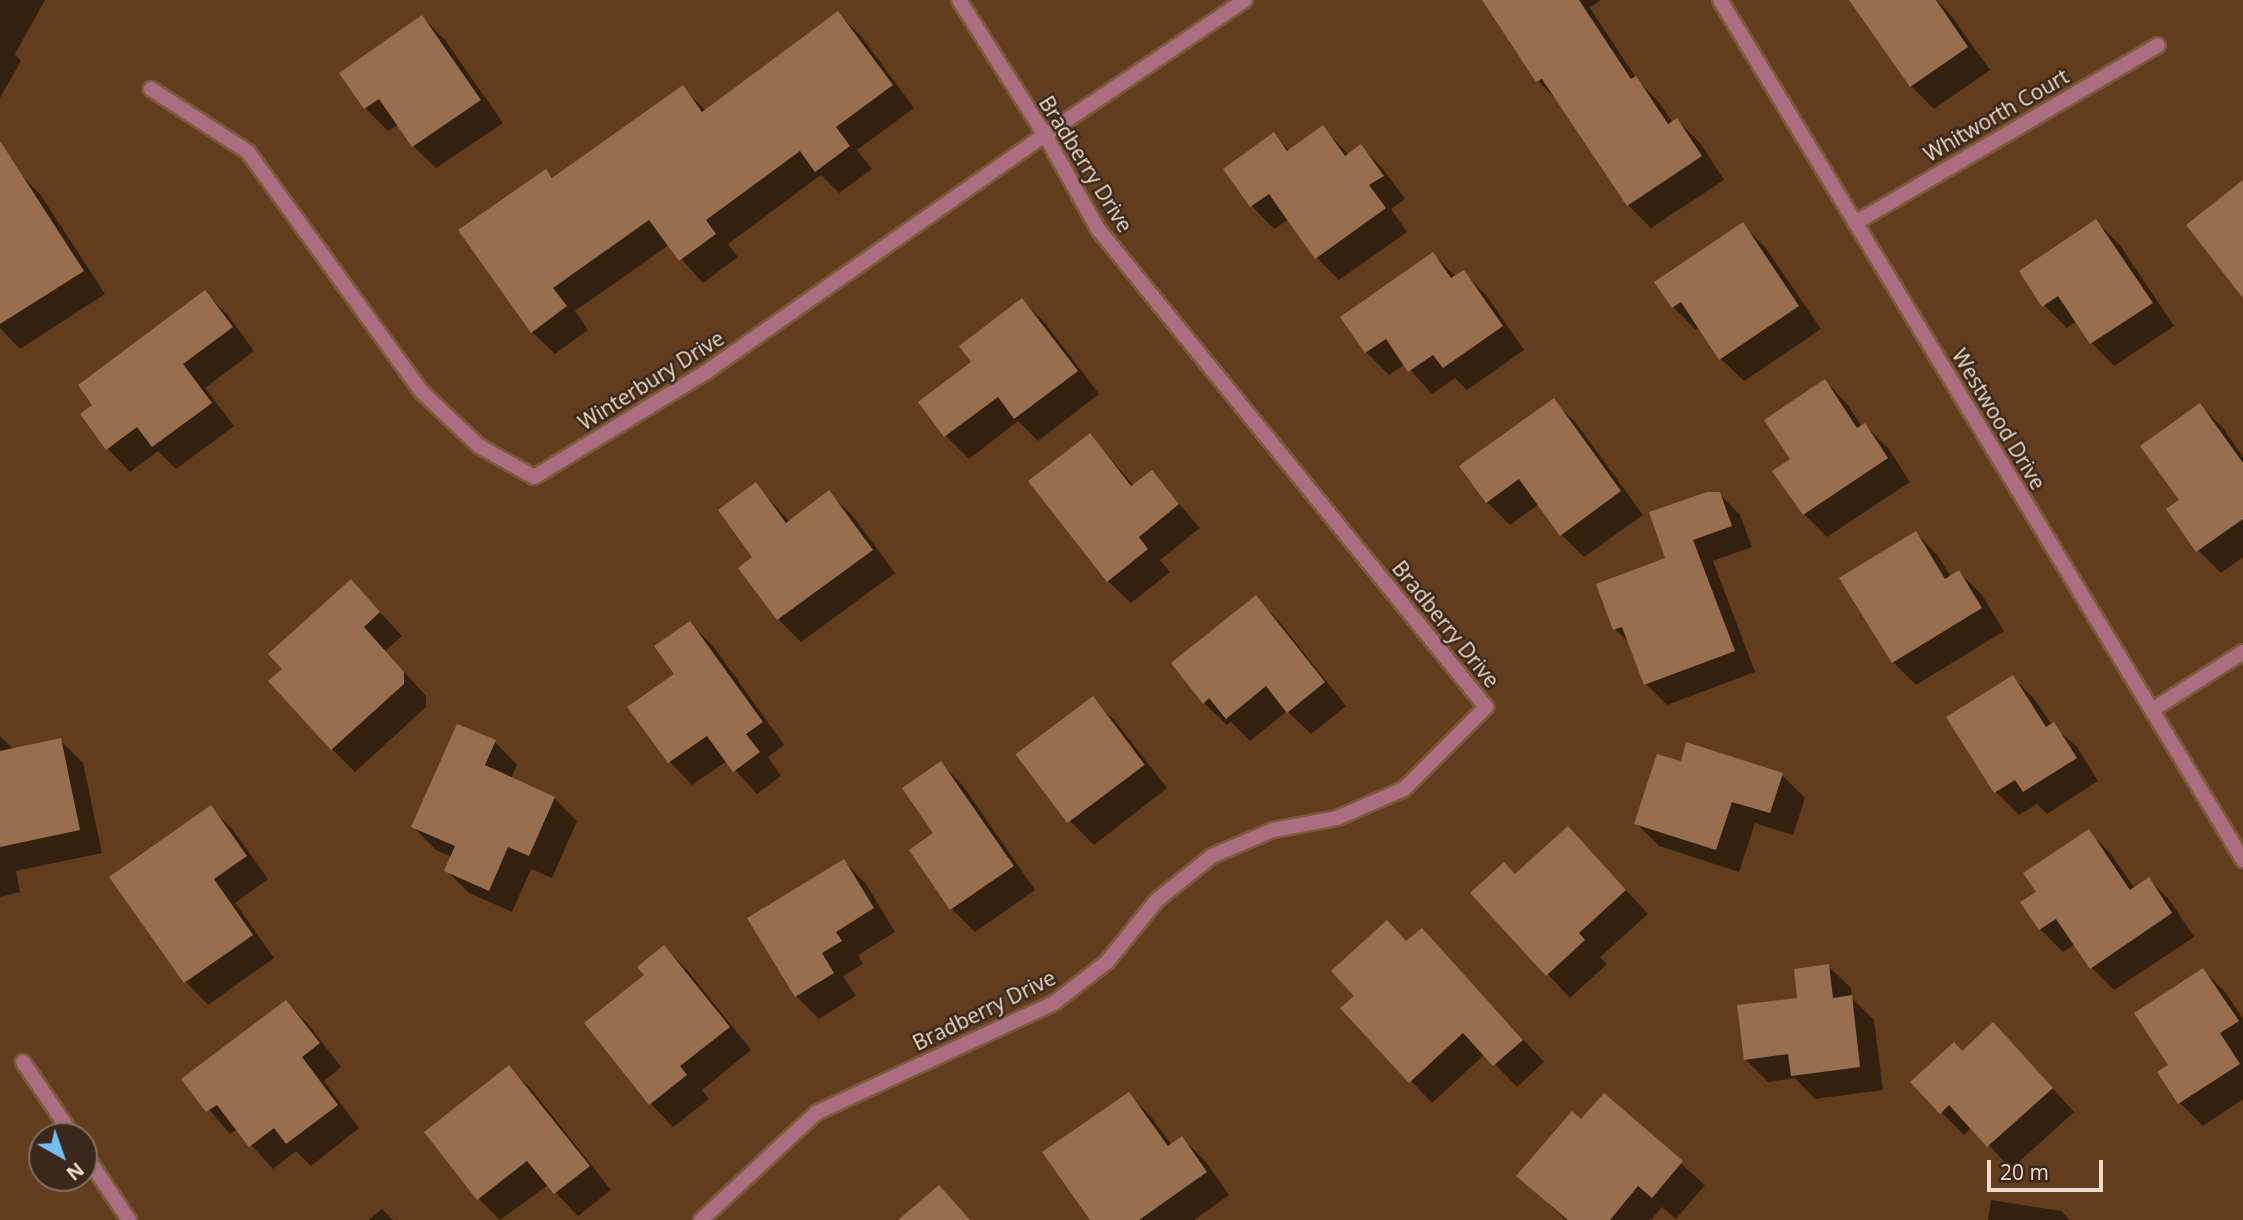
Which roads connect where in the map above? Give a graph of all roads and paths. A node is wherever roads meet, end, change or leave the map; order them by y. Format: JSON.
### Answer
{"nodes":[{"id":1,"x":959,"y":0,"type":"edge"},
{"id":2,"x":1245,"y":0,"type":"edge"},
{"id":3,"x":1720,"y":0,"type":"edge"},
{"id":4,"x":2158,"y":45,"type":"dead end"},
{"id":5,"x":151,"y":89,"type":"dead end"},
{"id":6,"x":1045,"y":135,"type":"junction"},
{"id":7,"x":1855,"y":223,"type":"junction"},
{"id":8,"x":2243,"y":652,"type":"edge"},
{"id":9,"x":2152,"y":710,"type":"junction"},
{"id":10,"x":2243,"y":860,"type":"edge"},
{"id":11,"x":23,"y":1062,"type":"dead end"},
{"id":12,"x":63,"y":1122,"type":"edge"},
{"id":13,"x":98,"y":1174,"type":"edge"},
{"id":14,"x":129,"y":1220,"type":"edge"},
{"id":15,"x":701,"y":1220,"type":"edge"}],
"edges":[{"from":1,"to":6,"type":"street","name":"Bradberry Drive"},
{"from":2,"to":6,"type":"street","name":"Winterbury Drive"},
{"from":3,"to":7,"type":"street","name":"Westwood Drive"},
{"from":4,"to":7,"type":"street","name":"Whitworth Court"},
{"from":5,"to":6,"type":"street","name":"Winterbury Drive"},
{"from":6,"to":15,"type":"street","name":"Bradberry Drive"},
{"from":7,"to":9,"type":"street","name":"Westwood Drive"},
{"from":8,"to":9,"type":"street"},
{"from":9,"to":10,"type":"street","name":"Westwood Drive"},
{"from":11,"to":12,"type":"street"},
{"from":13,"to":14,"type":"street"}]}
